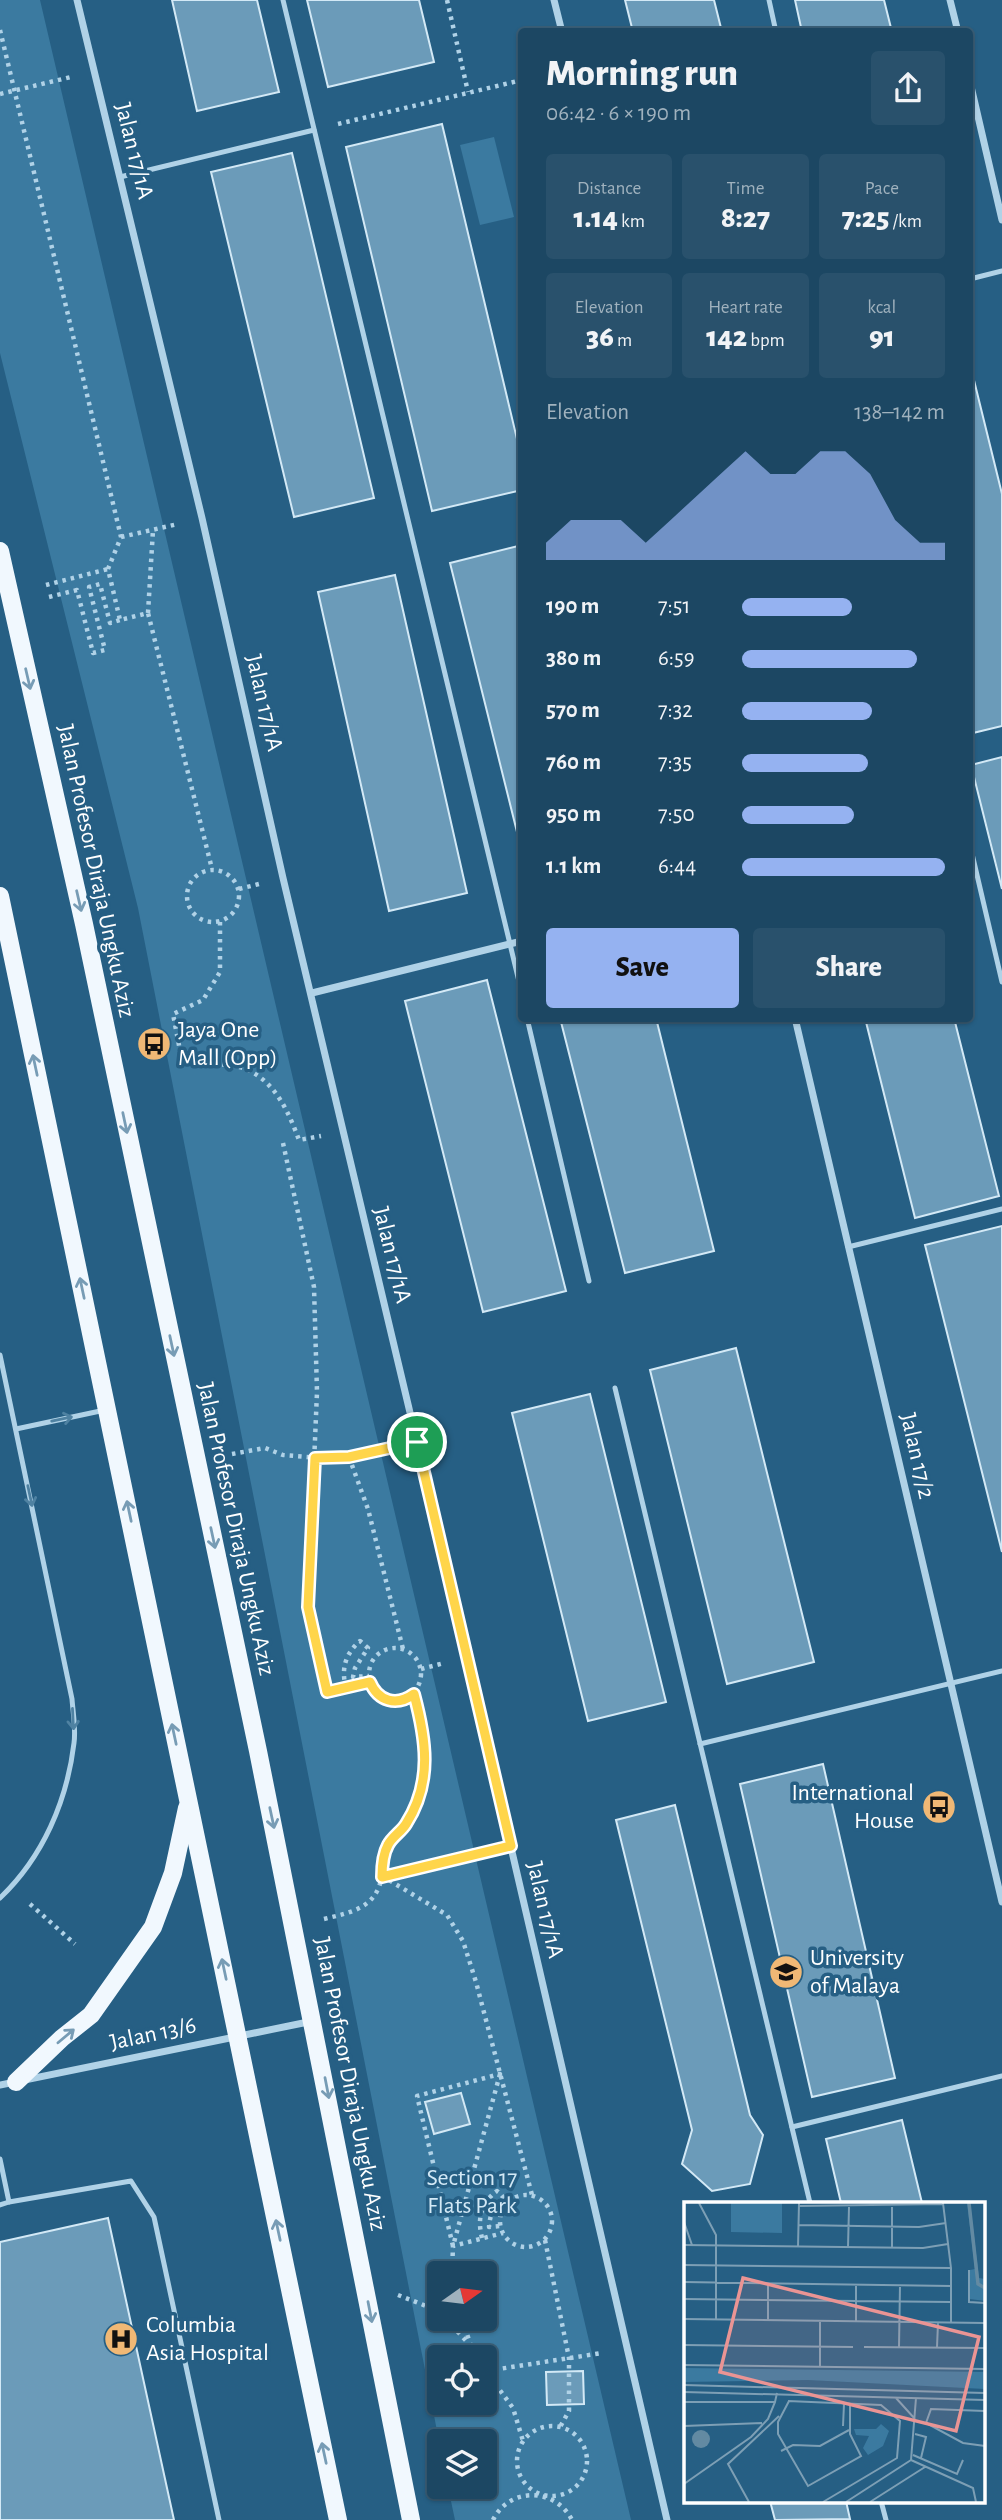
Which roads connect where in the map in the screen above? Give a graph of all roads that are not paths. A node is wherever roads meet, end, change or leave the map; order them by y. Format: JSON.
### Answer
{"nodes":[{"id":1,"x":77,"y":0,"type":"edge"},
{"id":2,"x":283,"y":0,"type":"edge"},
{"id":3,"x":555,"y":0,"type":"edge"},
{"id":4,"x":769,"y":0,"type":"edge"},
{"id":5,"x":950,"y":0,"type":"edge"},
{"id":6,"x":561,"y":28,"type":"edge"},
{"id":7,"x":775,"y":28,"type":"edge"},
{"id":8,"x":957,"y":28,"type":"edge"},
{"id":9,"x":973,"y":95,"type":"edge"},
{"id":10,"x":314,"y":130,"type":"junction"},
{"id":11,"x":120,"y":177,"type":"junction"},
{"id":12,"x":1002,"y":220,"type":"edge"},
{"id":13,"x":1002,"y":271,"type":"edge"},
{"id":14,"x":973,"y":278,"type":"edge"},
{"id":15,"x":0,"y":551,"type":"edge"},
{"id":16,"x":973,"y":858,"type":"edge"},
{"id":17,"x":0,"y":896,"type":"edge"},
{"id":18,"x":518,"y":942,"type":"edge"},
{"id":19,"x":510,"y":944,"type":"junction"},
{"id":20,"x":518,"y":977,"type":"edge"},
{"id":21,"x":1002,"y":982,"type":"edge"},
{"id":22,"x":312,"y":993,"type":"junction"},
{"id":23,"x":528,"y":1022,"type":"edge"},
{"id":24,"x":796,"y":1022,"type":"edge"},
{"id":25,"x":1002,"y":1209,"type":"edge"},
{"id":26,"x":848,"y":1247,"type":"junction"},
{"id":27,"x":589,"y":1281,"type":"dead end"},
{"id":28,"x":0,"y":1356,"type":"edge"},
{"id":29,"x":615,"y":1388,"type":"dead end"},
{"id":30,"x":9,"y":1394,"type":"junction"},
{"id":31,"x":0,"y":1396,"type":"edge"},
{"id":32,"x":108,"y":1409,"type":"junction"},
{"id":33,"x":16,"y":1429,"type":"junction"},
{"id":34,"x":1002,"y":1671,"type":"edge"},
{"id":35,"x":950,"y":1683,"type":"junction"},
{"id":36,"x":700,"y":1744,"type":"junction"},
{"id":37,"x":188,"y":1801,"type":"junction"},
{"id":38,"x":0,"y":1898,"type":"edge"},
{"id":39,"x":1002,"y":1902,"type":"edge"},
{"id":40,"x":314,"y":2021,"type":"junction"},
{"id":41,"x":238,"y":2036,"type":"junction"},
{"id":42,"x":1002,"y":2076,"type":"edge"},
{"id":43,"x":8,"y":2084,"type":"edge"},
{"id":44,"x":792,"y":2127,"type":"junction"},
{"id":45,"x":0,"y":2159,"type":"edge"},
{"id":46,"x":9,"y":2202,"type":"junction"},
{"id":47,"x":810,"y":2202,"type":"edge"},
{"id":48,"x":0,"y":2205,"type":"edge"},
{"id":49,"x":881,"y":2502,"type":"edge"},
{"id":50,"x":219,"y":2520,"type":"edge"},
{"id":51,"x":338,"y":2520,"type":"edge"},
{"id":52,"x":411,"y":2520,"type":"edge"},
{"id":53,"x":667,"y":2520,"type":"edge"},
{"id":54,"x":886,"y":2520,"type":"edge"}],
"edges":[{"from":1,"to":11,"type":"street","name":"Jalan 17/1A"},
{"from":2,"to":10,"type":"lane"},
{"from":3,"to":6,"type":"street"},
{"from":4,"to":7,"type":"lane"},
{"from":5,"to":8,"type":"street"},
{"from":9,"to":12,"type":"street"},
{"from":10,"to":11,"type":"lane"},
{"from":10,"to":19,"type":"lane"},
{"from":11,"to":22,"type":"street","name":"Jalan 17/1A"},
{"from":13,"to":14,"type":"lane"},
{"from":15,"to":40,"type":"main road","name":"Jalan Profesor Diraja Ungku Aziz","one_way":true},
{"from":16,"to":21,"type":"lane"},
{"from":32,"to":17,"type":"main road","one_way":true},
{"from":18,"to":19,"type":"street"},
{"from":19,"to":20,"type":"lane"},
{"from":19,"to":22,"type":"street"},
{"from":22,"to":53,"type":"street","name":"Jalan 17/1A"},
{"from":23,"to":27,"type":"lane"},
{"from":24,"to":26,"type":"street","name":"Jalan 17/2"},
{"from":25,"to":26,"type":"lane"},
{"from":26,"to":35,"type":"street","name":"Jalan 17/2"},
{"from":28,"to":30,"type":"lane"},
{"from":29,"to":36,"type":"lane"},
{"from":30,"to":31,"type":"lane"},
{"from":30,"to":33,"type":"lane"},
{"from":33,"to":32,"type":"lane","one_way":true},
{"from":37,"to":32,"type":"main road","one_way":true},
{"from":33,"to":38,"type":"lane","one_way":true},
{"from":34,"to":35,"type":"lane"},
{"from":35,"to":36,"type":"lane"},
{"from":35,"to":39,"type":"street","name":"Jalan 17/2"},
{"from":36,"to":44,"type":"lane"},
{"from":41,"to":37,"type":"main road","one_way":true},
{"from":43,"to":37,"type":"main road","one_way":true},
{"from":40,"to":41,"type":"street","name":"Jalan 13/6"},
{"from":40,"to":52,"type":"main road","name":"Jalan Profesor Diraja Ungku Aziz","one_way":true},
{"from":41,"to":43,"type":"street","name":"Jalan 13/6"},
{"from":51,"to":41,"type":"main road","one_way":true},
{"from":42,"to":44,"type":"lane"},
{"from":44,"to":47,"type":"lane"},
{"from":45,"to":46,"type":"lane"},
{"from":46,"to":48,"type":"lane"},
{"from":46,"to":50,"type":"lane"},
{"from":49,"to":54,"type":"lane"}]}
